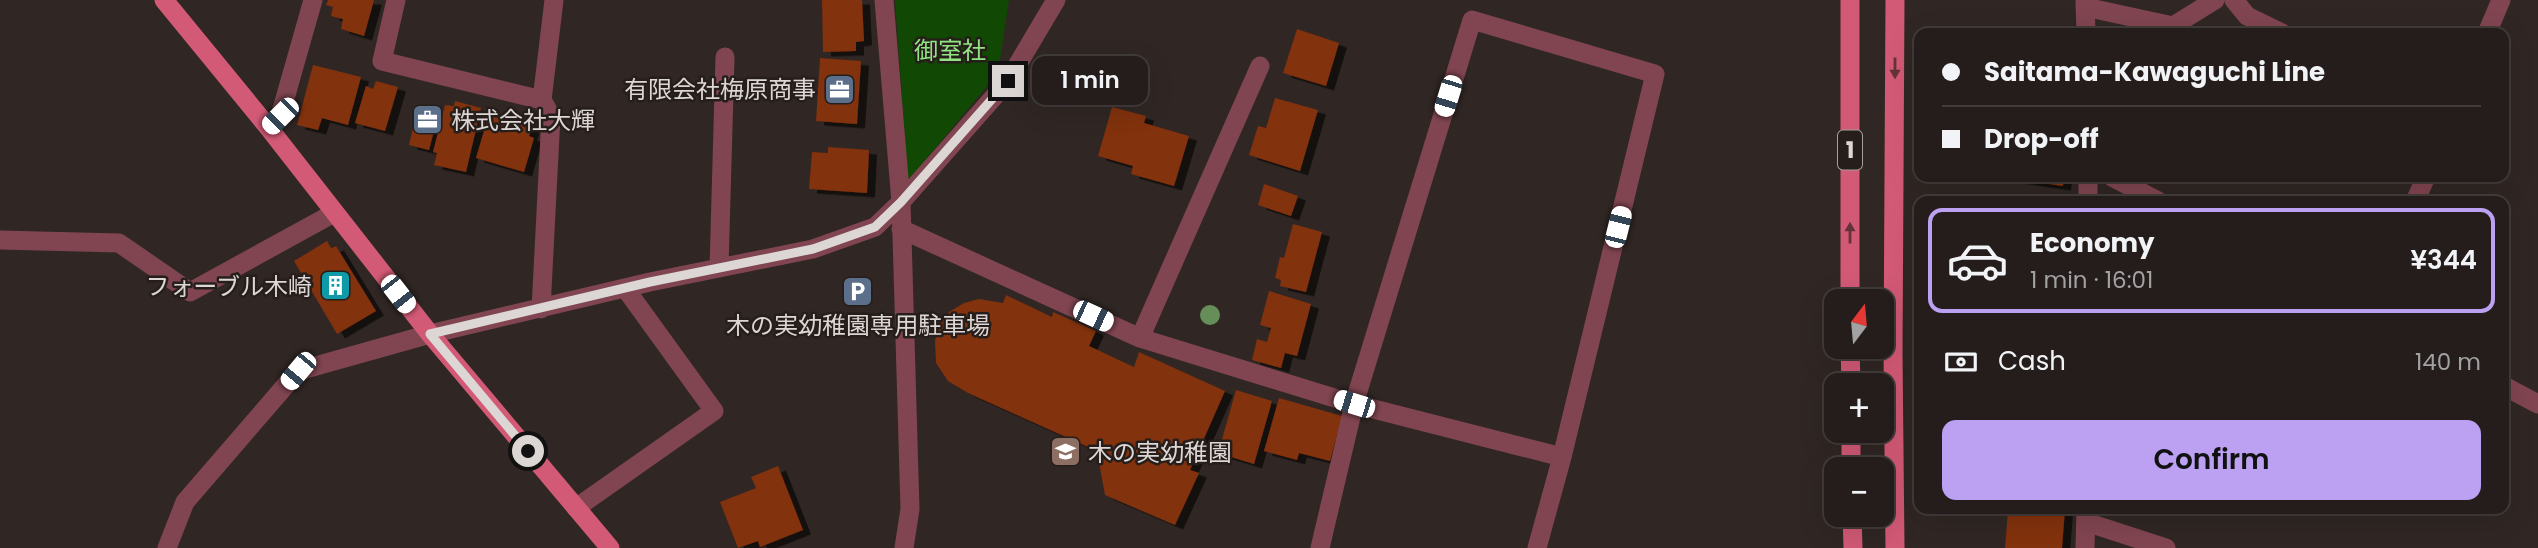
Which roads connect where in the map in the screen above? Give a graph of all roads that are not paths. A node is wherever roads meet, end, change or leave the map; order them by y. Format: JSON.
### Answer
{"nodes":[{"id":1,"x":313,"y":0,"type":"edge"},
{"id":2,"x":396,"y":0,"type":"edge"},
{"id":3,"x":554,"y":0,"type":"edge"},
{"id":4,"x":884,"y":0,"type":"edge"},
{"id":5,"x":1056,"y":0,"type":"edge"},
{"id":6,"x":1850,"y":0,"type":"edge"},
{"id":7,"x":1895,"y":0,"type":"edge"},
{"id":8,"x":2214,"y":0,"type":"edge"},
{"id":9,"x":2234,"y":0,"type":"edge"},
{"id":10,"x":2501,"y":0,"type":"edge"},
{"id":11,"x":169,"y":2,"type":"edge"},
{"id":12,"x":2085,"y":4,"type":"edge"},
{"id":13,"x":2086,"y":28,"type":"edge"},
{"id":14,"x":2272,"y":28,"type":"edge"},
{"id":15,"x":2489,"y":28,"type":"edge"},
{"id":16,"x":725,"y":57,"type":"dead end"},
{"id":17,"x":1260,"y":66,"type":"dead end"},
{"id":18,"x":542,"y":100,"type":"junction"},
{"id":19,"x":268,"y":127,"type":"junction"},
{"id":20,"x":2122,"y":182,"type":"edge"},
{"id":21,"x":2148,"y":196,"type":"edge"},
{"id":22,"x":901,"y":202,"type":"junction"},
{"id":23,"x":334,"y":213,"type":"junction"},
{"id":24,"x":901,"y":229,"type":"junction"},
{"id":25,"x":0,"y":240,"type":"edge"},
{"id":26,"x":719,"y":268,"type":"junction"},
{"id":27,"x":625,"y":288,"type":"junction"},
{"id":28,"x":1850,"y":289,"type":"edge"},
{"id":29,"x":541,"y":309,"type":"junction"},
{"id":30,"x":430,"y":334,"type":"junction"},
{"id":31,"x":1140,"y":338,"type":"junction"},
{"id":32,"x":2509,"y":389,"type":"edge"},
{"id":33,"x":1354,"y":404,"type":"junction"},
{"id":34,"x":2538,"y":404,"type":"edge"},
{"id":35,"x":1562,"y":457,"type":"junction"},
{"id":36,"x":576,"y":508,"type":"junction"},
{"id":37,"x":2086,"y":516,"type":"edge"},
{"id":38,"x":1852,"y":527,"type":"edge"},
{"id":39,"x":167,"y":548,"type":"edge"},
{"id":40,"x":610,"y":548,"type":"edge"},
{"id":41,"x":904,"y":548,"type":"edge"},
{"id":42,"x":1320,"y":548,"type":"edge"},
{"id":43,"x":1537,"y":548,"type":"edge"},
{"id":44,"x":1853,"y":548,"type":"edge"},
{"id":45,"x":1895,"y":548,"type":"edge"},
{"id":46,"x":2085,"y":548,"type":"edge"},
{"id":47,"x":2166,"y":548,"type":"edge"}],
"edges":[{"from":1,"to":19,"type":"street"},
{"from":2,"to":18,"type":"street"},
{"from":3,"to":18,"type":"street"},
{"from":4,"to":22,"type":"street"},
{"from":5,"to":22,"type":"street"},
{"from":28,"to":6,"type":"main road","number":"1","one_way":true},
{"from":7,"to":45,"type":"main road","number":"1","one_way":true},
{"from":8,"to":12,"type":"street"},
{"from":9,"to":14,"type":"street"},
{"from":10,"to":15,"type":"street"},
{"from":11,"to":19,"type":"main road"},
{"from":12,"to":13,"type":"street"},
{"from":16,"to":26,"type":"street"},
{"from":17,"to":31,"type":"street"},
{"from":18,"to":29,"type":"street"},
{"from":19,"to":23,"type":"main road"},
{"from":20,"to":21,"type":"street"},
{"from":22,"to":24,"type":"street"},
{"from":22,"to":26,"type":"street"},
{"from":23,"to":25,"type":"street"},
{"from":23,"to":30,"type":"main road"},
{"from":24,"to":31,"type":"street"},
{"from":24,"to":41,"type":"street"},
{"from":26,"to":27,"type":"street"},
{"from":27,"to":29,"type":"street"},
{"from":27,"to":36,"type":"street"},
{"from":29,"to":30,"type":"street"},
{"from":30,"to":36,"type":"main road"},
{"from":30,"to":39,"type":"street"},
{"from":31,"to":33,"type":"street"},
{"from":32,"to":34,"type":"street"},
{"from":33,"to":35,"type":"street"},
{"from":33,"to":35,"type":"street"},
{"from":33,"to":42,"type":"street"},
{"from":35,"to":43,"type":"street"},
{"from":36,"to":40,"type":"main road"},
{"from":37,"to":46,"type":"street"},
{"from":37,"to":47,"type":"street"},
{"from":38,"to":44,"type":"main road"}]}
